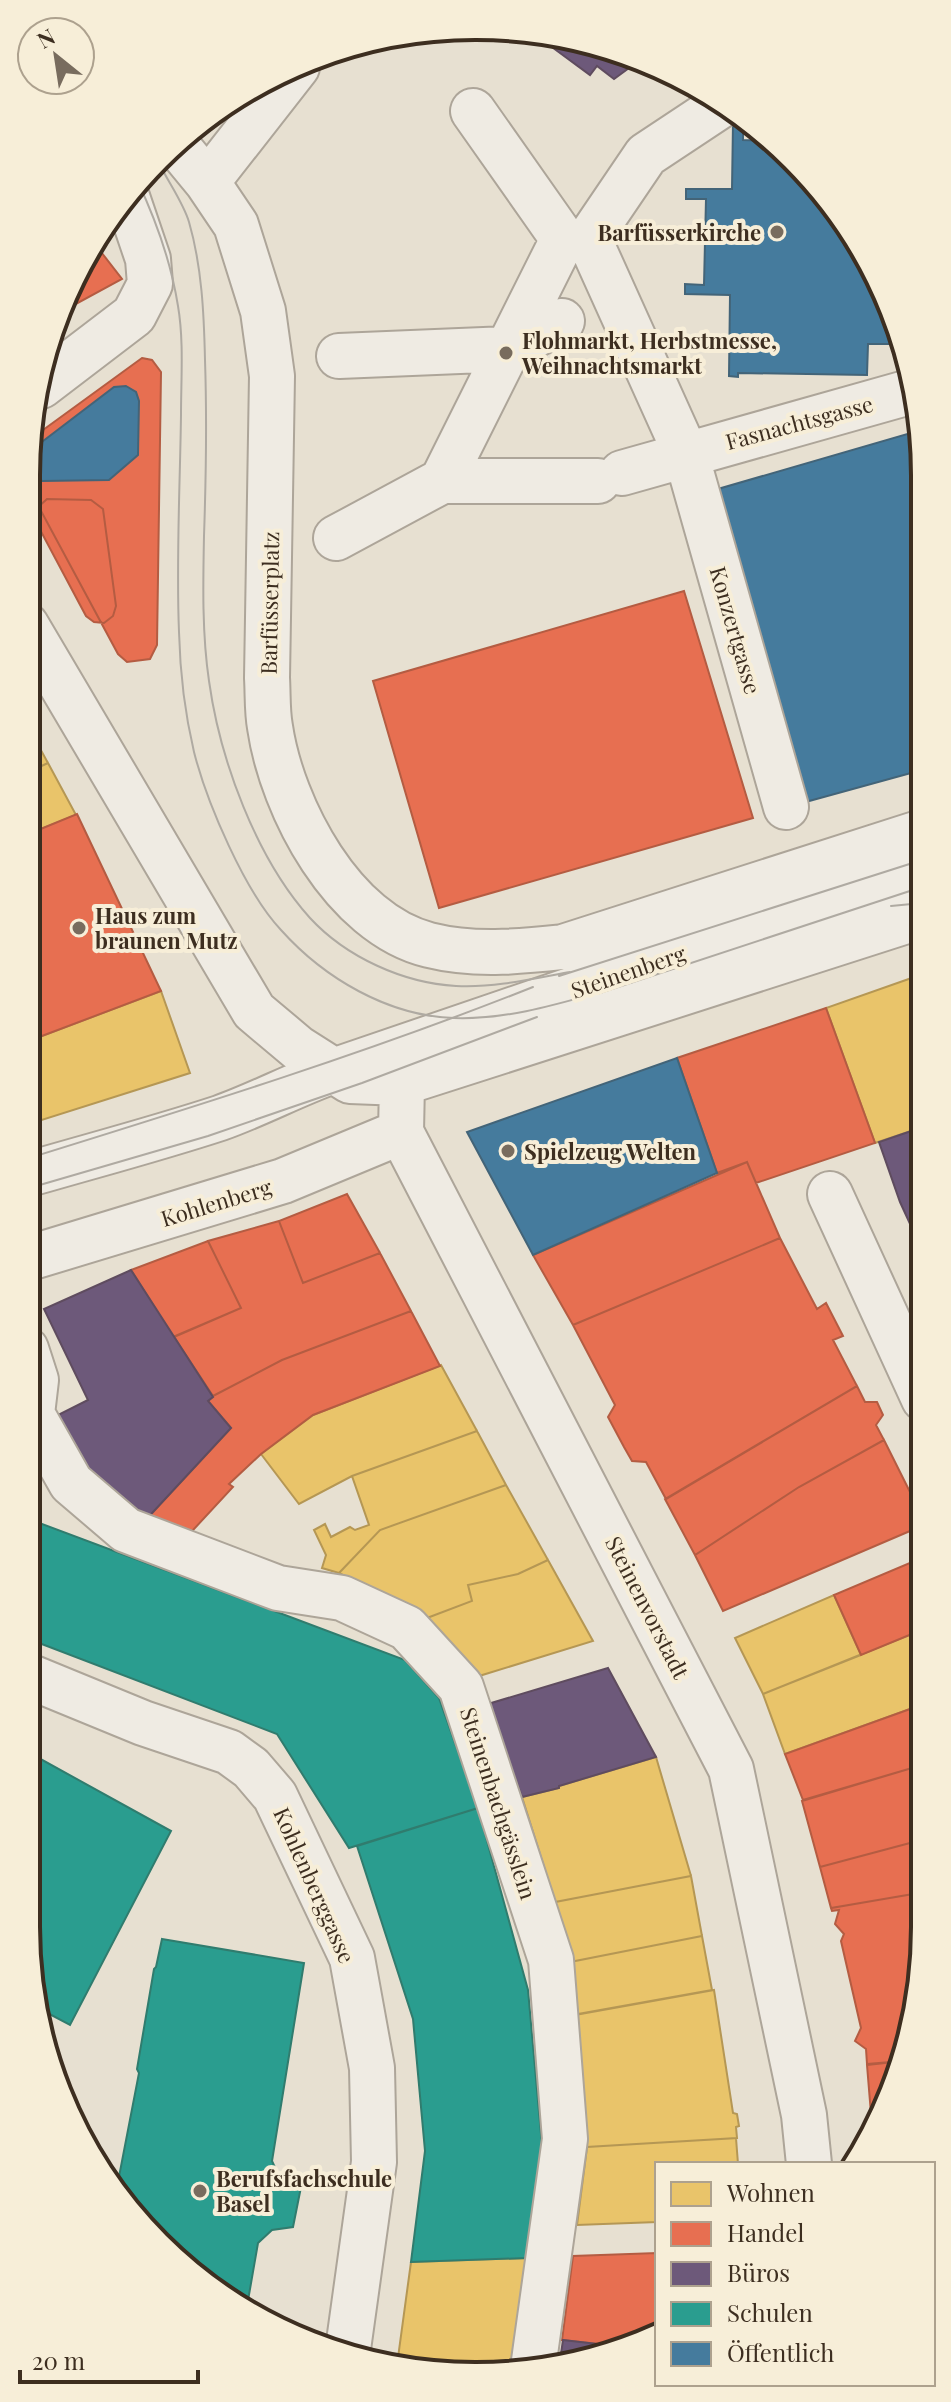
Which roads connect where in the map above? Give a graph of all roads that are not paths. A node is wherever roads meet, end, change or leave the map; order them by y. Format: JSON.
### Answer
{"nodes":[{"id":1,"x":283,"y":85,"type":"edge"},
{"id":2,"x":473,"y":111,"type":"dead end"},
{"id":3,"x":713,"y":111,"type":"edge"},
{"id":4,"x":183,"y":153,"type":"edge"},
{"id":5,"x":207,"y":182,"type":"junction"},
{"id":6,"x":131,"y":209,"type":"edge"},
{"id":7,"x":590,"y":316,"type":"junction"},
{"id":8,"x":508,"y":349,"type":"junction"},
{"id":9,"x":339,"y":356,"type":"dead end"},
{"id":10,"x":51,"y":378,"type":"edge"},
{"id":11,"x":903,"y":394,"type":"edge"},
{"id":12,"x":686,"y":454,"type":"junction"},
{"id":13,"x":442,"y":481,"type":"junction"},
{"id":14,"x":336,"y":538,"type":"dead end"},
{"id":15,"x":40,"y":649,"type":"edge"},
{"id":16,"x":786,"y":807,"type":"dead end"},
{"id":17,"x":911,"y":836,"type":"edge"},
{"id":18,"x":911,"y":874,"type":"edge"},
{"id":19,"x":911,"y":920,"type":"edge"},
{"id":20,"x":456,"y":950,"type":"joint"},
{"id":21,"x":308,"y":1068,"type":"junction"},
{"id":22,"x":402,"y":1083,"type":"junction"},
{"id":23,"x":401,"y":1132,"type":"junction"},
{"id":24,"x":40,"y":1171,"type":"edge"},
{"id":25,"x":830,"y":1194,"type":"dead end"},
{"id":26,"x":40,"y":1255,"type":"edge"},
{"id":27,"x":911,"y":1371,"type":"edge"},
{"id":28,"x":40,"y":1428,"type":"edge"},
{"id":29,"x":40,"y":1681,"type":"edge"},
{"id":30,"x":809,"y":2162,"type":"edge"},
{"id":31,"x":349,"y":2343,"type":"edge"},
{"id":32,"x":534,"y":2358,"type":"edge"}],
"edges":[{"from":1,"to":5,"type":"street"},
{"from":2,"to":8,"type":"street"},
{"from":3,"to":7,"type":"street","name":"Konzertgasse"},
{"from":4,"to":5,"type":"street","name":"Barfüsserplatz"},
{"from":5,"to":20,"type":"street","name":"Barfüsserplatz"},
{"from":6,"to":10,"type":"street"},
{"from":7,"to":8,"type":"street"},
{"from":7,"to":12,"type":"street","name":"Konzertgasse"},
{"from":8,"to":9,"type":"street"},
{"from":8,"to":13,"type":"street"},
{"from":11,"to":12,"type":"street","name":"Fasnachtsgasse"},
{"from":12,"to":13,"type":"street"},
{"from":12,"to":16,"type":"street","name":"Konzertgasse"},
{"from":13,"to":14,"type":"street"},
{"from":15,"to":21,"type":"street"},
{"from":17,"to":20,"type":"street","name":"Steinenberg"},
{"from":18,"to":21,"type":"street","name":"Steinenberg"},
{"from":19,"to":22,"type":"street","name":"Steinenberg"},
{"from":21,"to":22,"type":"street"},
{"from":21,"to":24,"type":"street"},
{"from":22,"to":23,"type":"street","name":"Steinenvorstadt"},
{"from":23,"to":26,"type":"street","name":"Kohlenberg"},
{"from":23,"to":30,"type":"street","name":"Steinenvorstadt"},
{"from":25,"to":27,"type":"street"},
{"from":28,"to":32,"type":"street","name":"Steinenbachgässlein"},
{"from":29,"to":31,"type":"street","name":"Kohlenberggasse"}]}
